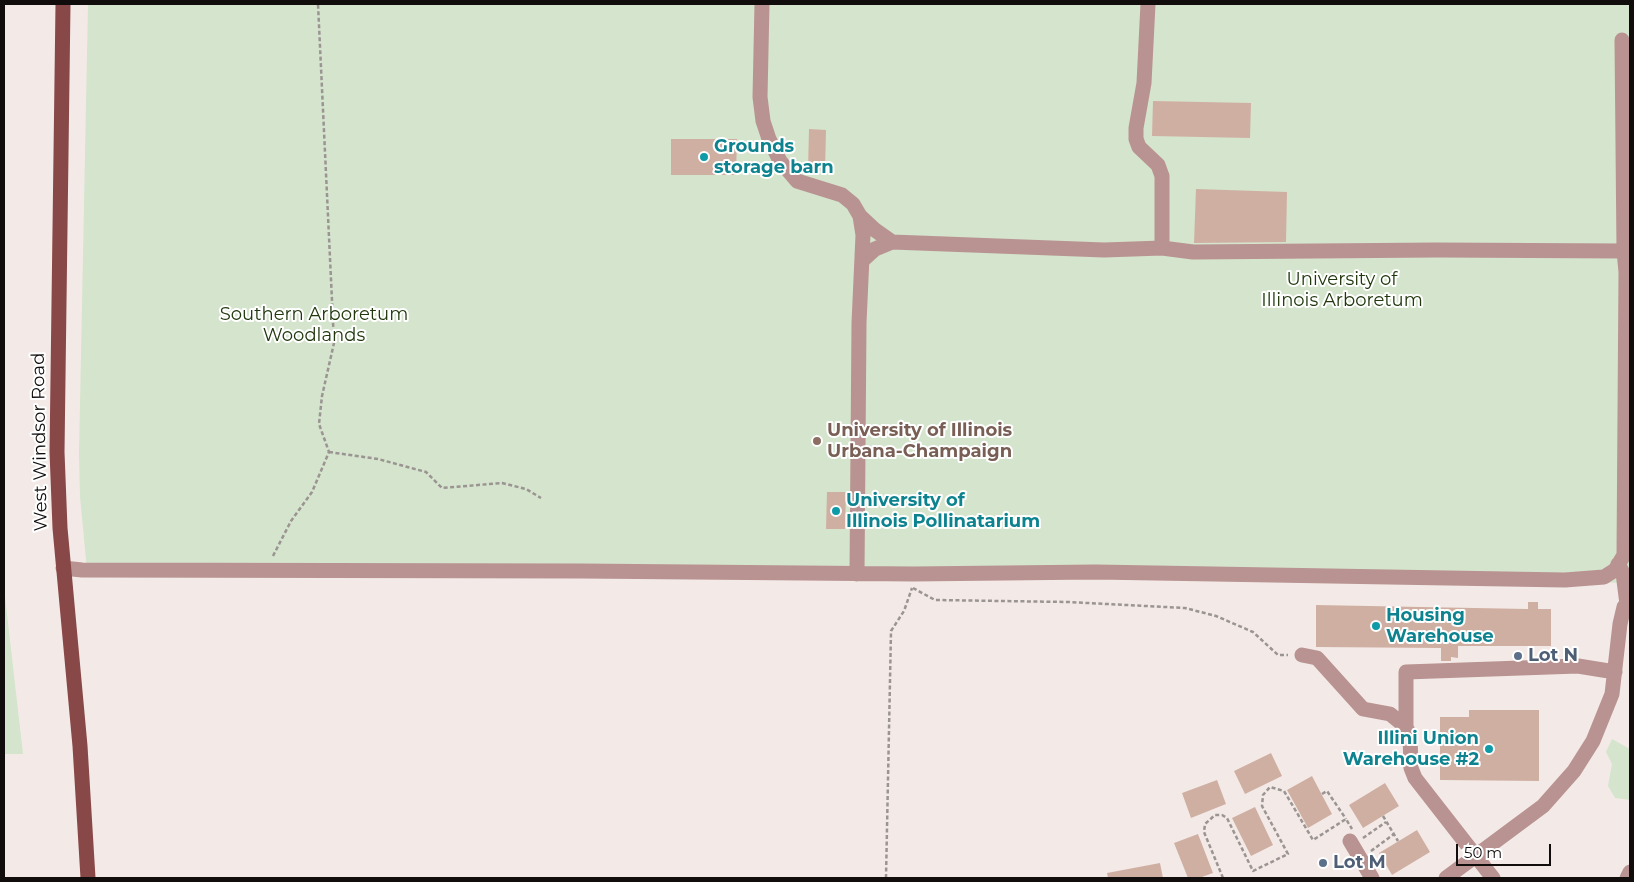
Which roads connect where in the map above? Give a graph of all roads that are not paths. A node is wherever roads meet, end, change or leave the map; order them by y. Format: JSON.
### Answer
{"nodes":[{"id":1,"x":63,"y":4,"type":"edge"},
{"id":2,"x":762,"y":4,"type":"edge"},
{"id":3,"x":1148,"y":4,"type":"edge"},
{"id":4,"x":1622,"y":40,"type":"dead end"},
{"id":5,"x":860,"y":216,"type":"junction"},
{"id":6,"x":892,"y":242,"type":"junction"},
{"id":7,"x":1162,"y":248,"type":"junction"},
{"id":8,"x":1624,"y":251,"type":"junction"},
{"id":9,"x":863,"y":260,"type":"junction"},
{"id":10,"x":1618,"y":564,"type":"junction"},
{"id":11,"x":63,"y":568,"type":"junction"},
{"id":12,"x":857,"y":574,"type":"junction"},
{"id":13,"x":1629,"y":602,"type":"edge"},
{"id":14,"x":1302,"y":655,"type":"road end"},
{"id":15,"x":1616,"y":672,"type":"junction"},
{"id":16,"x":1406,"y":727,"type":"junction"},
{"id":17,"x":1355,"y":838,"type":"road end"},
{"id":18,"x":1476,"y":856,"type":"junction"},
{"id":19,"x":1630,"y":872,"type":"edge"},
{"id":20,"x":88,"y":878,"type":"edge"},
{"id":21,"x":1372,"y":878,"type":"edge"},
{"id":22,"x":1446,"y":878,"type":"edge"},
{"id":23,"x":1493,"y":878,"type":"edge"},
{"id":24,"x":1627,"y":878,"type":"edge"}],
"edges":[{"from":1,"to":11,"type":"main road","name":"West Windsor Road"},
{"from":2,"to":5,"type":"street"},
{"from":3,"to":7,"type":"street"},
{"from":4,"to":8,"type":"street"},
{"from":5,"to":6,"type":"street"},
{"from":5,"to":9,"type":"street"},
{"from":6,"to":7,"type":"street"},
{"from":6,"to":9,"type":"street"},
{"from":7,"to":8,"type":"street"},
{"from":8,"to":10,"type":"street"},
{"from":9,"to":12,"type":"street"},
{"from":10,"to":12,"type":"street"},
{"from":10,"to":13,"type":"street"},
{"from":11,"to":12,"type":"street"},
{"from":11,"to":20,"type":"main road","name":"West Windsor Road"},
{"from":13,"to":15,"type":"street"},
{"from":14,"to":16,"type":"street"},
{"from":15,"to":16,"type":"street"},
{"from":15,"to":18,"type":"street"},
{"from":16,"to":18,"type":"street"},
{"from":17,"to":21,"type":"street"},
{"from":18,"to":22,"type":"street"},
{"from":18,"to":23,"type":"street"},
{"from":19,"to":24,"type":"street"}]}
